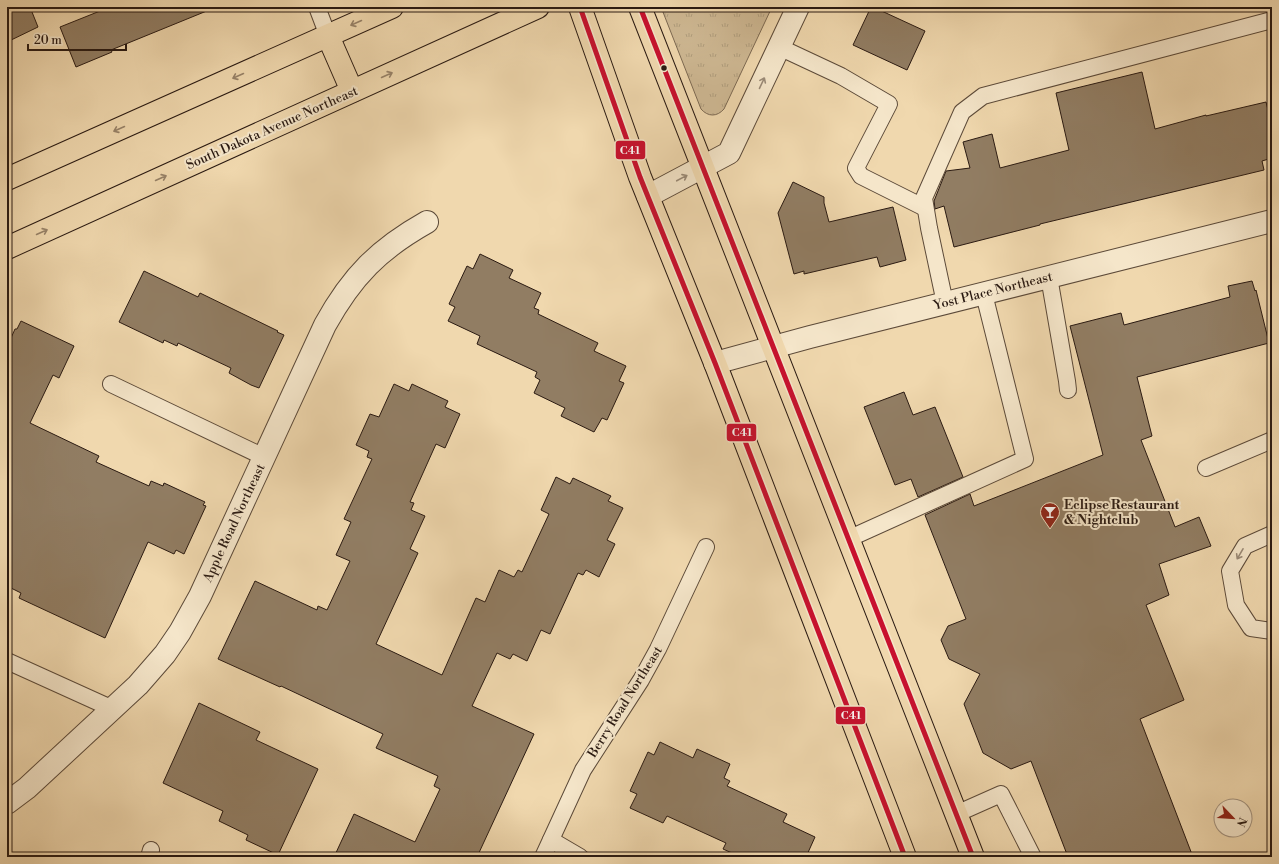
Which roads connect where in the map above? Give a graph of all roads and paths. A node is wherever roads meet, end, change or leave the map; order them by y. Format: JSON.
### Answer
{"nodes":[{"id":1,"x":317,"y":7,"type":"edge"},
{"id":2,"x":392,"y":7,"type":"edge"},
{"id":3,"x":538,"y":7,"type":"edge"},
{"id":4,"x":580,"y":7,"type":"edge"},
{"id":5,"x":640,"y":7,"type":"edge"},
{"id":6,"x":798,"y":7,"type":"edge"},
{"id":7,"x":1272,"y":20,"type":"edge"},
{"id":8,"x":328,"y":36,"type":"junction"},
{"id":9,"x":779,"y":47,"type":"junction"},
{"id":10,"x":352,"y":91,"type":"junction"},
{"id":11,"x":702,"y":167,"type":"junction"},
{"id":12,"x":7,"y":180,"type":"edge"},
{"id":13,"x":648,"y":196,"type":"junction"},
{"id":14,"x":925,"y":208,"type":"junction"},
{"id":15,"x":1272,"y":221,"type":"edge"},
{"id":16,"x":427,"y":222,"type":"dead end"},
{"id":17,"x":7,"y":248,"type":"edge"},
{"id":18,"x":1049,"y":277,"type":"junction"},
{"id":19,"x":984,"y":294,"type":"junction"},
{"id":20,"x":945,"y":303,"type":"junction"},
{"id":21,"x":774,"y":347,"type":"junction"},
{"id":22,"x":715,"y":363,"type":"junction"},
{"id":23,"x":111,"y":384,"type":"dead end"},
{"id":24,"x":1068,"y":390,"type":"dead end"},
{"id":25,"x":1272,"y":440,"type":"edge"},
{"id":26,"x":264,"y":457,"type":"junction"},
{"id":27,"x":1206,"y":468,"type":"dead end"},
{"id":28,"x":1272,"y":534,"type":"edge"},
{"id":29,"x":848,"y":539,"type":"junction"},
{"id":30,"x":706,"y":547,"type":"dead end"},
{"id":31,"x":1272,"y":631,"type":"edge"},
{"id":32,"x":7,"y":661,"type":"edge"},
{"id":33,"x":112,"y":709,"type":"junction"},
{"id":34,"x":7,"y":803,"type":"edge"},
{"id":35,"x":956,"y":814,"type":"junction"},
{"id":36,"x":551,"y":840,"type":"junction"},
{"id":37,"x":543,"y":857,"type":"edge"},
{"id":38,"x":580,"y":857,"type":"edge"},
{"id":39,"x":905,"y":857,"type":"edge"},
{"id":40,"x":973,"y":857,"type":"edge"},
{"id":41,"x":1033,"y":857,"type":"edge"}],
"edges":[{"from":1,"to":8,"type":"lane"},
{"from":2,"to":8,"type":"main road","one_way":true},
{"from":10,"to":3,"type":"main road","name":"South Dakota Avenue Northeast","one_way":true},
{"from":4,"to":13,"type":"main road"},
{"from":5,"to":11,"type":"main road"},
{"from":6,"to":9,"type":"street"},
{"from":7,"to":14,"type":"lane"},
{"from":8,"to":10,"type":"main road"},
{"from":8,"to":12,"type":"main road","one_way":true},
{"from":11,"to":9,"type":"street","one_way":true},
{"from":9,"to":14,"type":"lane"},
{"from":17,"to":10,"type":"main road","name":"South Dakota Avenue Northeast","one_way":true},
{"from":13,"to":11,"type":"street","one_way":true},
{"from":11,"to":21,"type":"main road"},
{"from":13,"to":22,"type":"main road"},
{"from":14,"to":20,"type":"lane"},
{"from":15,"to":18,"type":"street","name":"Yost Place Northeast"},
{"from":16,"to":26,"type":"street","name":"Apple Road Northeast"},
{"from":18,"to":19,"type":"street","name":"Yost Place Northeast"},
{"from":18,"to":24,"type":"lane"},
{"from":19,"to":20,"type":"street","name":"Yost Place Northeast"},
{"from":19,"to":29,"type":"lane"},
{"from":20,"to":21,"type":"street","name":"Yost Place Northeast"},
{"from":21,"to":22,"type":"street","name":"Yost Place Northeast"},
{"from":21,"to":29,"type":"main road"},
{"from":22,"to":39,"type":"main road"},
{"from":23,"to":26,"type":"lane"},
{"from":25,"to":27,"type":"lane"},
{"from":26,"to":33,"type":"street","name":"Apple Road Northeast"},
{"from":28,"to":31,"type":"lane","one_way":true},
{"from":29,"to":35,"type":"main road"},
{"from":30,"to":36,"type":"lane","name":"Berry Road Northeast"},
{"from":32,"to":33,"type":"lane"},
{"from":33,"to":34,"type":"street","name":"Apple Road Northeast"},
{"from":35,"to":40,"type":"main road"},
{"from":35,"to":41,"type":"lane"},
{"from":36,"to":37,"type":"lane","name":"Berry Road Northeast"},
{"from":36,"to":38,"type":"lane"}]}
